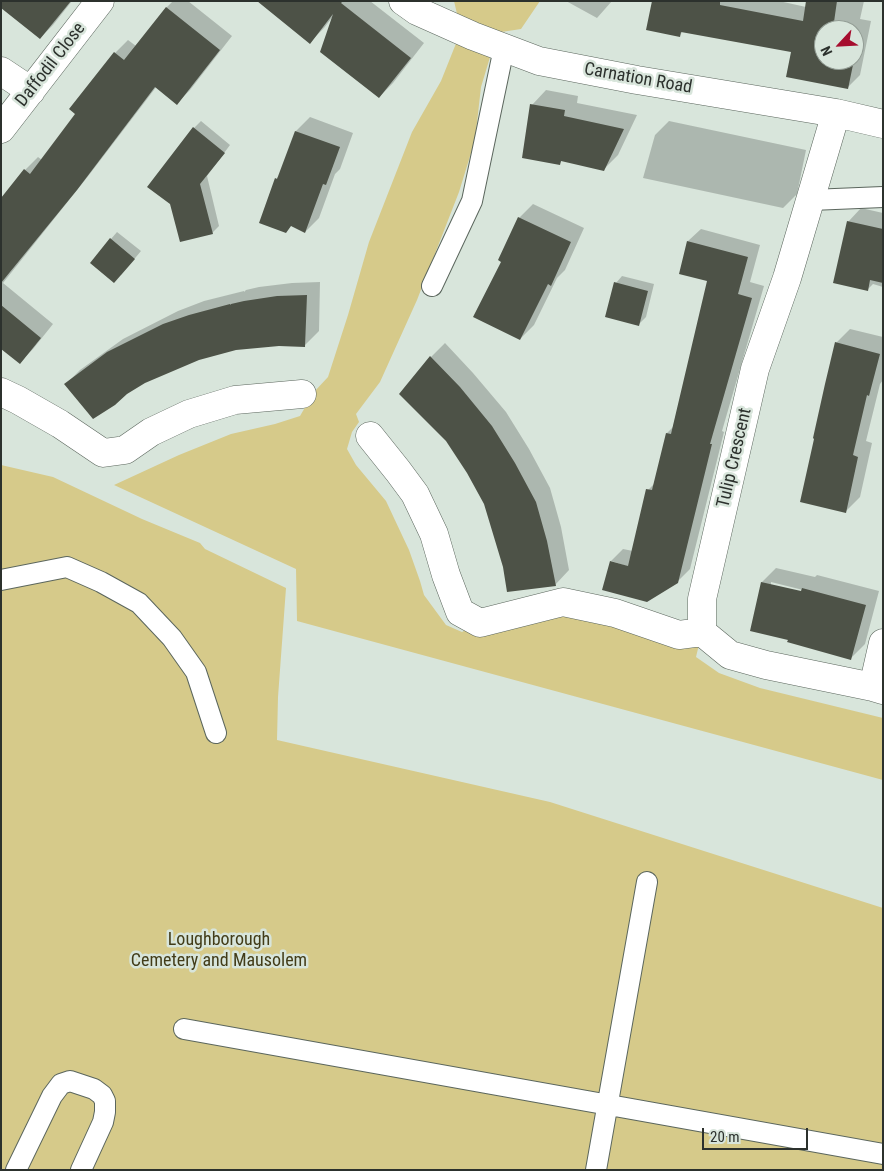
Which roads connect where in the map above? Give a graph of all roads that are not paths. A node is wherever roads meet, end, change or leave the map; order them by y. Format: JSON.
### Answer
{"nodes":[{"id":1,"x":100,"y":1,"type":"edge"},
{"id":2,"x":404,"y":1,"type":"edge"},
{"id":3,"x":504,"y":48,"type":"junction"},
{"id":4,"x":1,"y":71,"type":"edge"},
{"id":5,"x":31,"y":91,"type":"junction"},
{"id":6,"x":836,"y":113,"type":"junction"},
{"id":7,"x":883,"y":124,"type":"edge"},
{"id":8,"x":1,"y":129,"type":"edge"},
{"id":9,"x":883,"y":197,"type":"edge"},
{"id":10,"x":811,"y":200,"type":"junction"},
{"id":11,"x":432,"y":286,"type":"dead end"},
{"id":12,"x":1,"y":392,"type":"edge"},
{"id":13,"x":302,"y":394,"type":"dead end"},
{"id":14,"x":370,"y":436,"type":"dead end"},
{"id":15,"x":1,"y":580,"type":"edge"},
{"id":16,"x":702,"y":632,"type":"junction"},
{"id":17,"x":883,"y":643,"type":"edge"},
{"id":18,"x":878,"y":688,"type":"edge"},
{"id":19,"x":216,"y":733,"type":"dead end"},
{"id":20,"x":648,"y":882,"type":"dead end"},
{"id":21,"x":184,"y":1029,"type":"dead end"},
{"id":22,"x":608,"y":1105,"type":"junction"},
{"id":23,"x":883,"y":1154,"type":"edge"},
{"id":24,"x":16,"y":1170,"type":"edge"},
{"id":25,"x":82,"y":1170,"type":"edge"},
{"id":26,"x":596,"y":1170,"type":"edge"}],
"edges":[{"from":1,"to":5,"type":"street","name":"Daffodil Close"},
{"from":2,"to":3,"type":"street","name":"Carnation Road"},
{"from":3,"to":6,"type":"street","name":"Carnation Road"},
{"from":3,"to":11,"type":"lane"},
{"from":4,"to":5,"type":"street"},
{"from":5,"to":8,"type":"street","name":"Daffodil Close"},
{"from":6,"to":7,"type":"street","name":"Carnation Road"},
{"from":6,"to":10,"type":"street","name":"Tulip Crescent"},
{"from":9,"to":10,"type":"lane"},
{"from":10,"to":16,"type":"street","name":"Tulip Crescent"},
{"from":12,"to":13,"type":"street"},
{"from":14,"to":16,"type":"street"},
{"from":15,"to":19,"type":"lane"},
{"from":16,"to":18,"type":"street"},
{"from":17,"to":18,"type":"street"},
{"from":20,"to":22,"type":"lane"},
{"from":21,"to":22,"type":"lane"},
{"from":22,"to":23,"type":"lane"},
{"from":22,"to":26,"type":"lane"},
{"from":24,"to":25,"type":"lane"}]}
